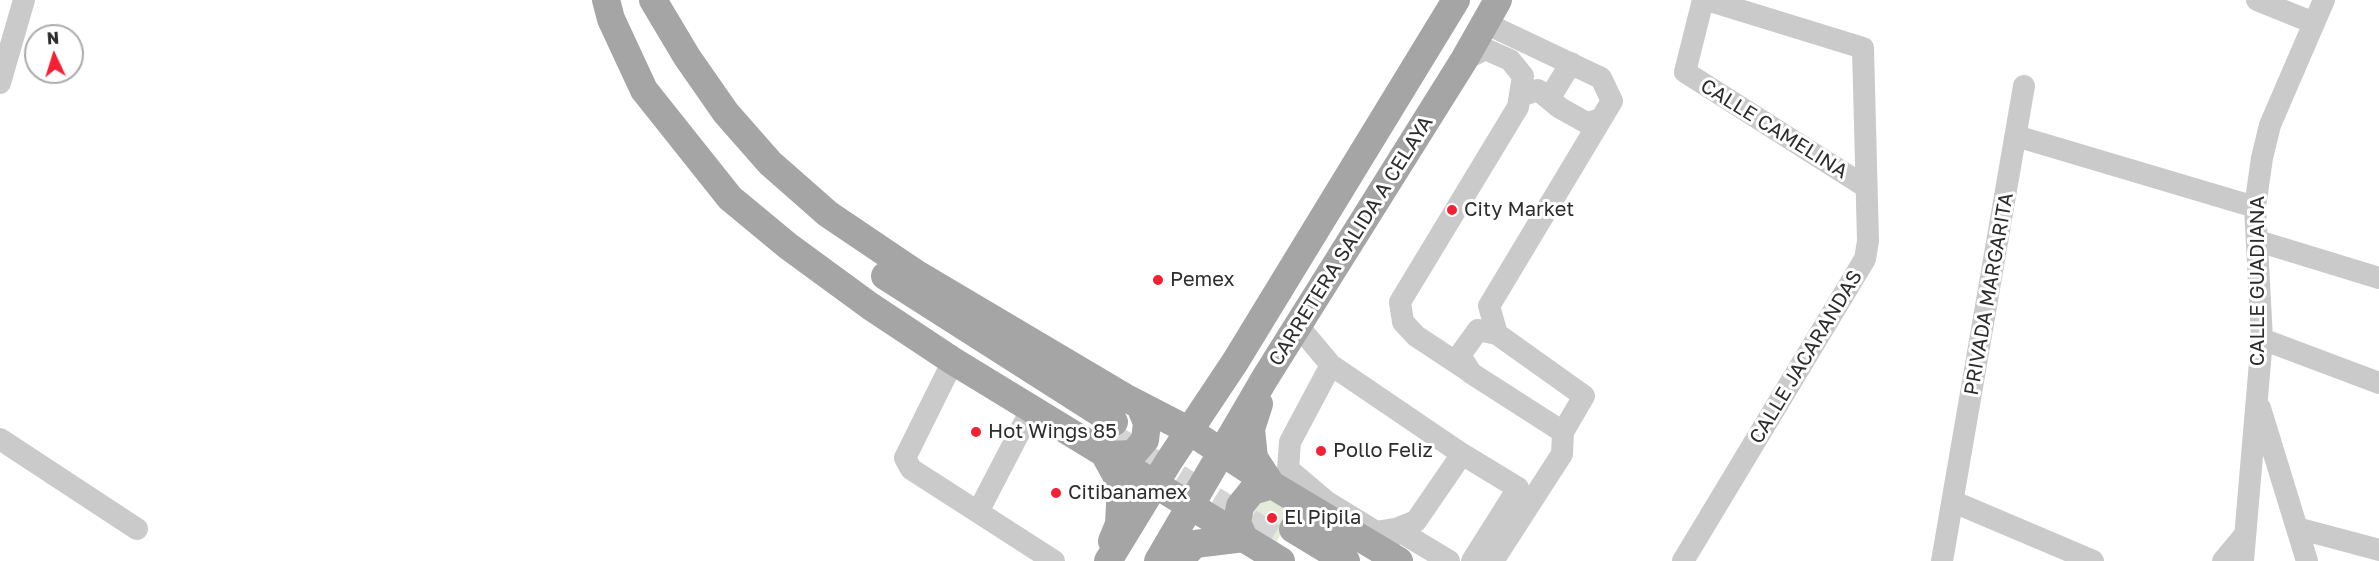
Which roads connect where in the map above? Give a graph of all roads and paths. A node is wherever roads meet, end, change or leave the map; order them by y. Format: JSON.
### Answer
{"nodes":[{"id":1,"x":24,"y":0,"type":"edge"},
{"id":2,"x":606,"y":0,"type":"edge"},
{"id":3,"x":611,"y":0,"type":"edge"},
{"id":4,"x":634,"y":0,"type":"edge"},
{"id":5,"x":653,"y":0,"type":"edge"},
{"id":6,"x":1705,"y":0,"type":"edge"},
{"id":7,"x":2257,"y":0,"type":"edge"},
{"id":8,"x":2324,"y":0,"type":"edge"},
{"id":9,"x":1454,"y":3,"type":"edge"},
{"id":10,"x":1492,"y":12,"type":"edge"},
{"id":11,"x":2314,"y":23,"type":"junction"},
{"id":12,"x":1464,"y":60,"type":"junction"},
{"id":13,"x":1571,"y":63,"type":"junction"},
{"id":14,"x":0,"y":84,"type":"edge"},
{"id":15,"x":2024,"y":86,"type":"dead end"},
{"id":16,"x":1520,"y":96,"type":"junction"},
{"id":17,"x":1549,"y":99,"type":"junction"},
{"id":18,"x":1600,"y":119,"type":"junction"},
{"id":19,"x":2016,"y":136,"type":"junction"},
{"id":20,"x":1866,"y":187,"type":"junction"},
{"id":21,"x":2255,"y":207,"type":"junction"},
{"id":22,"x":2258,"y":241,"type":"junction"},
{"id":23,"x":2379,"y":278,"type":"edge"},
{"id":24,"x":1299,"y":327,"type":"junction"},
{"id":25,"x":1497,"y":334,"type":"junction"},
{"id":26,"x":2262,"y":339,"type":"junction"},
{"id":27,"x":953,"y":361,"type":"junction"},
{"id":28,"x":1235,"y":362,"type":"junction"},
{"id":29,"x":1331,"y":365,"type":"junction"},
{"id":30,"x":1471,"y":373,"type":"junction"},
{"id":31,"x":1265,"y":378,"type":"junction"},
{"id":32,"x":2379,"y":383,"type":"edge"},
{"id":33,"x":2257,"y":398,"type":"junction"},
{"id":34,"x":1140,"y":406,"type":"junction"},
{"id":35,"x":1032,"y":408,"type":"junction"},
{"id":36,"x":1188,"y":430,"type":"junction"},
{"id":37,"x":1563,"y":432,"type":"junction"},
{"id":38,"x":1108,"y":437,"type":"junction"},
{"id":39,"x":0,"y":439,"type":"edge"},
{"id":40,"x":1222,"y":452,"type":"junction"},
{"id":41,"x":1462,"y":454,"type":"junction"},
{"id":42,"x":1154,"y":485,"type":"junction"},
{"id":43,"x":1272,"y":485,"type":"junction"},
{"id":44,"x":1954,"y":501,"type":"junction"},
{"id":45,"x":1190,"y":506,"type":"junction"},
{"id":46,"x":978,"y":512,"type":"junction"},
{"id":47,"x":2297,"y":528,"type":"junction"},
{"id":48,"x":137,"y":530,"type":"dead end"},
{"id":49,"x":2243,"y":537,"type":"junction"},
{"id":50,"x":1244,"y":538,"type":"junction"},
{"id":51,"x":1286,"y":545,"type":"edge"},
{"id":52,"x":1395,"y":549,"type":"edge"},
{"id":53,"x":2379,"y":550,"type":"edge"},
{"id":54,"x":1054,"y":561,"type":"edge"},
{"id":55,"x":1104,"y":561,"type":"edge"},
{"id":56,"x":1108,"y":561,"type":"edge"},
{"id":57,"x":1158,"y":561,"type":"edge"},
{"id":58,"x":1178,"y":561,"type":"edge"},
{"id":59,"x":1311,"y":561,"type":"edge"},
{"id":60,"x":1346,"y":561,"type":"edge"},
{"id":61,"x":1449,"y":561,"type":"edge"},
{"id":62,"x":1472,"y":561,"type":"edge"},
{"id":63,"x":1493,"y":561,"type":"edge"},
{"id":64,"x":1683,"y":561,"type":"edge"},
{"id":65,"x":1942,"y":561,"type":"edge"},
{"id":66,"x":2093,"y":561,"type":"edge"},
{"id":67,"x":2223,"y":561,"type":"edge"},
{"id":68,"x":2243,"y":561,"type":"edge"},
{"id":69,"x":2307,"y":561,"type":"edge"}],
"edges":[{"from":1,"to":14,"type":"street"},
{"from":2,"to":27,"type":"main road"},
{"from":3,"to":38,"type":"main road"},
{"from":4,"to":38,"type":"main road"},
{"from":5,"to":34,"type":"main road"},
{"from":6,"to":20,"type":"street","name":"CALLE CAMELINA"},
{"from":6,"to":20,"type":"street","name":"CALLE JACARANDAS"},
{"from":7,"to":11,"type":"street"},
{"from":8,"to":11,"type":"street","name":"CALLE GUADIANA"},
{"from":9,"to":10,"type":"main road"},
{"from":9,"to":28,"type":"main road","name":"CARRETERA SALIDA A CELAYA"},
{"from":10,"to":12,"type":"main road","name":"CARRETERA SALIDA A CELAYA"},
{"from":10,"to":13,"type":"street"},
{"from":11,"to":21,"type":"street","name":"CALLE GUADIANA"},
{"from":12,"to":16,"type":"street"},
{"from":12,"to":24,"type":"main road","name":"CARRETERA SALIDA A CELAYA"},
{"from":13,"to":17,"type":"street"},
{"from":13,"to":18,"type":"street"},
{"from":15,"to":19,"type":"street","name":"PRIVADA MARGARITA"},
{"from":16,"to":17,"type":"street"},
{"from":16,"to":30,"type":"street"},
{"from":17,"to":18,"type":"street"},
{"from":18,"to":25,"type":"street"},
{"from":19,"to":21,"type":"street"},
{"from":19,"to":44,"type":"street","name":"PRIVADA MARGARITA"},
{"from":20,"to":64,"type":"street","name":"CALLE JACARANDAS"},
{"from":21,"to":22,"type":"street","name":"CALLE GUADIANA"},
{"from":22,"to":23,"type":"street"},
{"from":22,"to":26,"type":"street","name":"CALLE GUADIANA"},
{"from":24,"to":29,"type":"street"},
{"from":24,"to":31,"type":"main road","name":"CARRETERA SALIDA A CELAYA"},
{"from":25,"to":30,"type":"street"},
{"from":25,"to":37,"type":"street"},
{"from":26,"to":32,"type":"street"},
{"from":26,"to":33,"type":"street","name":"CALLE GUADIANA"},
{"from":27,"to":35,"type":"main road"},
{"from":27,"to":46,"type":"street"},
{"from":28,"to":34,"type":"main road"},
{"from":28,"to":36,"type":"main road","name":"CARRETERA SALIDA A CELAYA"},
{"from":29,"to":41,"type":"street"},
{"from":29,"to":52,"type":"street"},
{"from":30,"to":37,"type":"street"},
{"from":31,"to":40,"type":"main road","name":"CARRETERA SALIDA A CELAYA"},
{"from":31,"to":43,"type":"main road"},
{"from":33,"to":47,"type":"street"},
{"from":33,"to":49,"type":"street","name":"CALLE GUADIANA"},
{"from":34,"to":36,"type":"main road"},
{"from":34,"to":38,"type":"main road"},
{"from":35,"to":38,"type":"main road"},
{"from":35,"to":46,"type":"street"},
{"from":36,"to":40,"type":"main road"},
{"from":36,"to":42,"type":"main road","name":"CARRETERA SALIDA A CELAYA"},
{"from":37,"to":63,"type":"street"},
{"from":38,"to":42,"type":"main road"},
{"from":38,"to":55,"type":"main road"},
{"from":39,"to":48,"type":"street"},
{"from":40,"to":43,"type":"main road"},
{"from":40,"to":45,"type":"main road","name":"CARRETERA SALIDA A CELAYA"},
{"from":41,"to":52,"type":"street"},
{"from":41,"to":62,"type":"street"},
{"from":42,"to":45,"type":"main road"},
{"from":42,"to":56,"type":"main road","name":"CARRETERA SALIDA A CELAYA"},
{"from":43,"to":50,"type":"main road"},
{"from":43,"to":52,"type":"main road"},
{"from":44,"to":65,"type":"street","name":"PRIVADA MARGARITA"},
{"from":44,"to":66,"type":"street"},
{"from":45,"to":50,"type":"main road"},
{"from":45,"to":57,"type":"main road","name":"CARRETERA SALIDA A CELAYA"},
{"from":46,"to":54,"type":"street"},
{"from":47,"to":53,"type":"street"},
{"from":47,"to":69,"type":"street"},
{"from":49,"to":67,"type":"street"},
{"from":49,"to":68,"type":"street","name":"CALLE GUADIANA"},
{"from":50,"to":51,"type":"main road"},
{"from":50,"to":58,"type":"main road"},
{"from":51,"to":59,"type":"main road"},
{"from":51,"to":60,"type":"main road"},
{"from":52,"to":61,"type":"street"}]}
